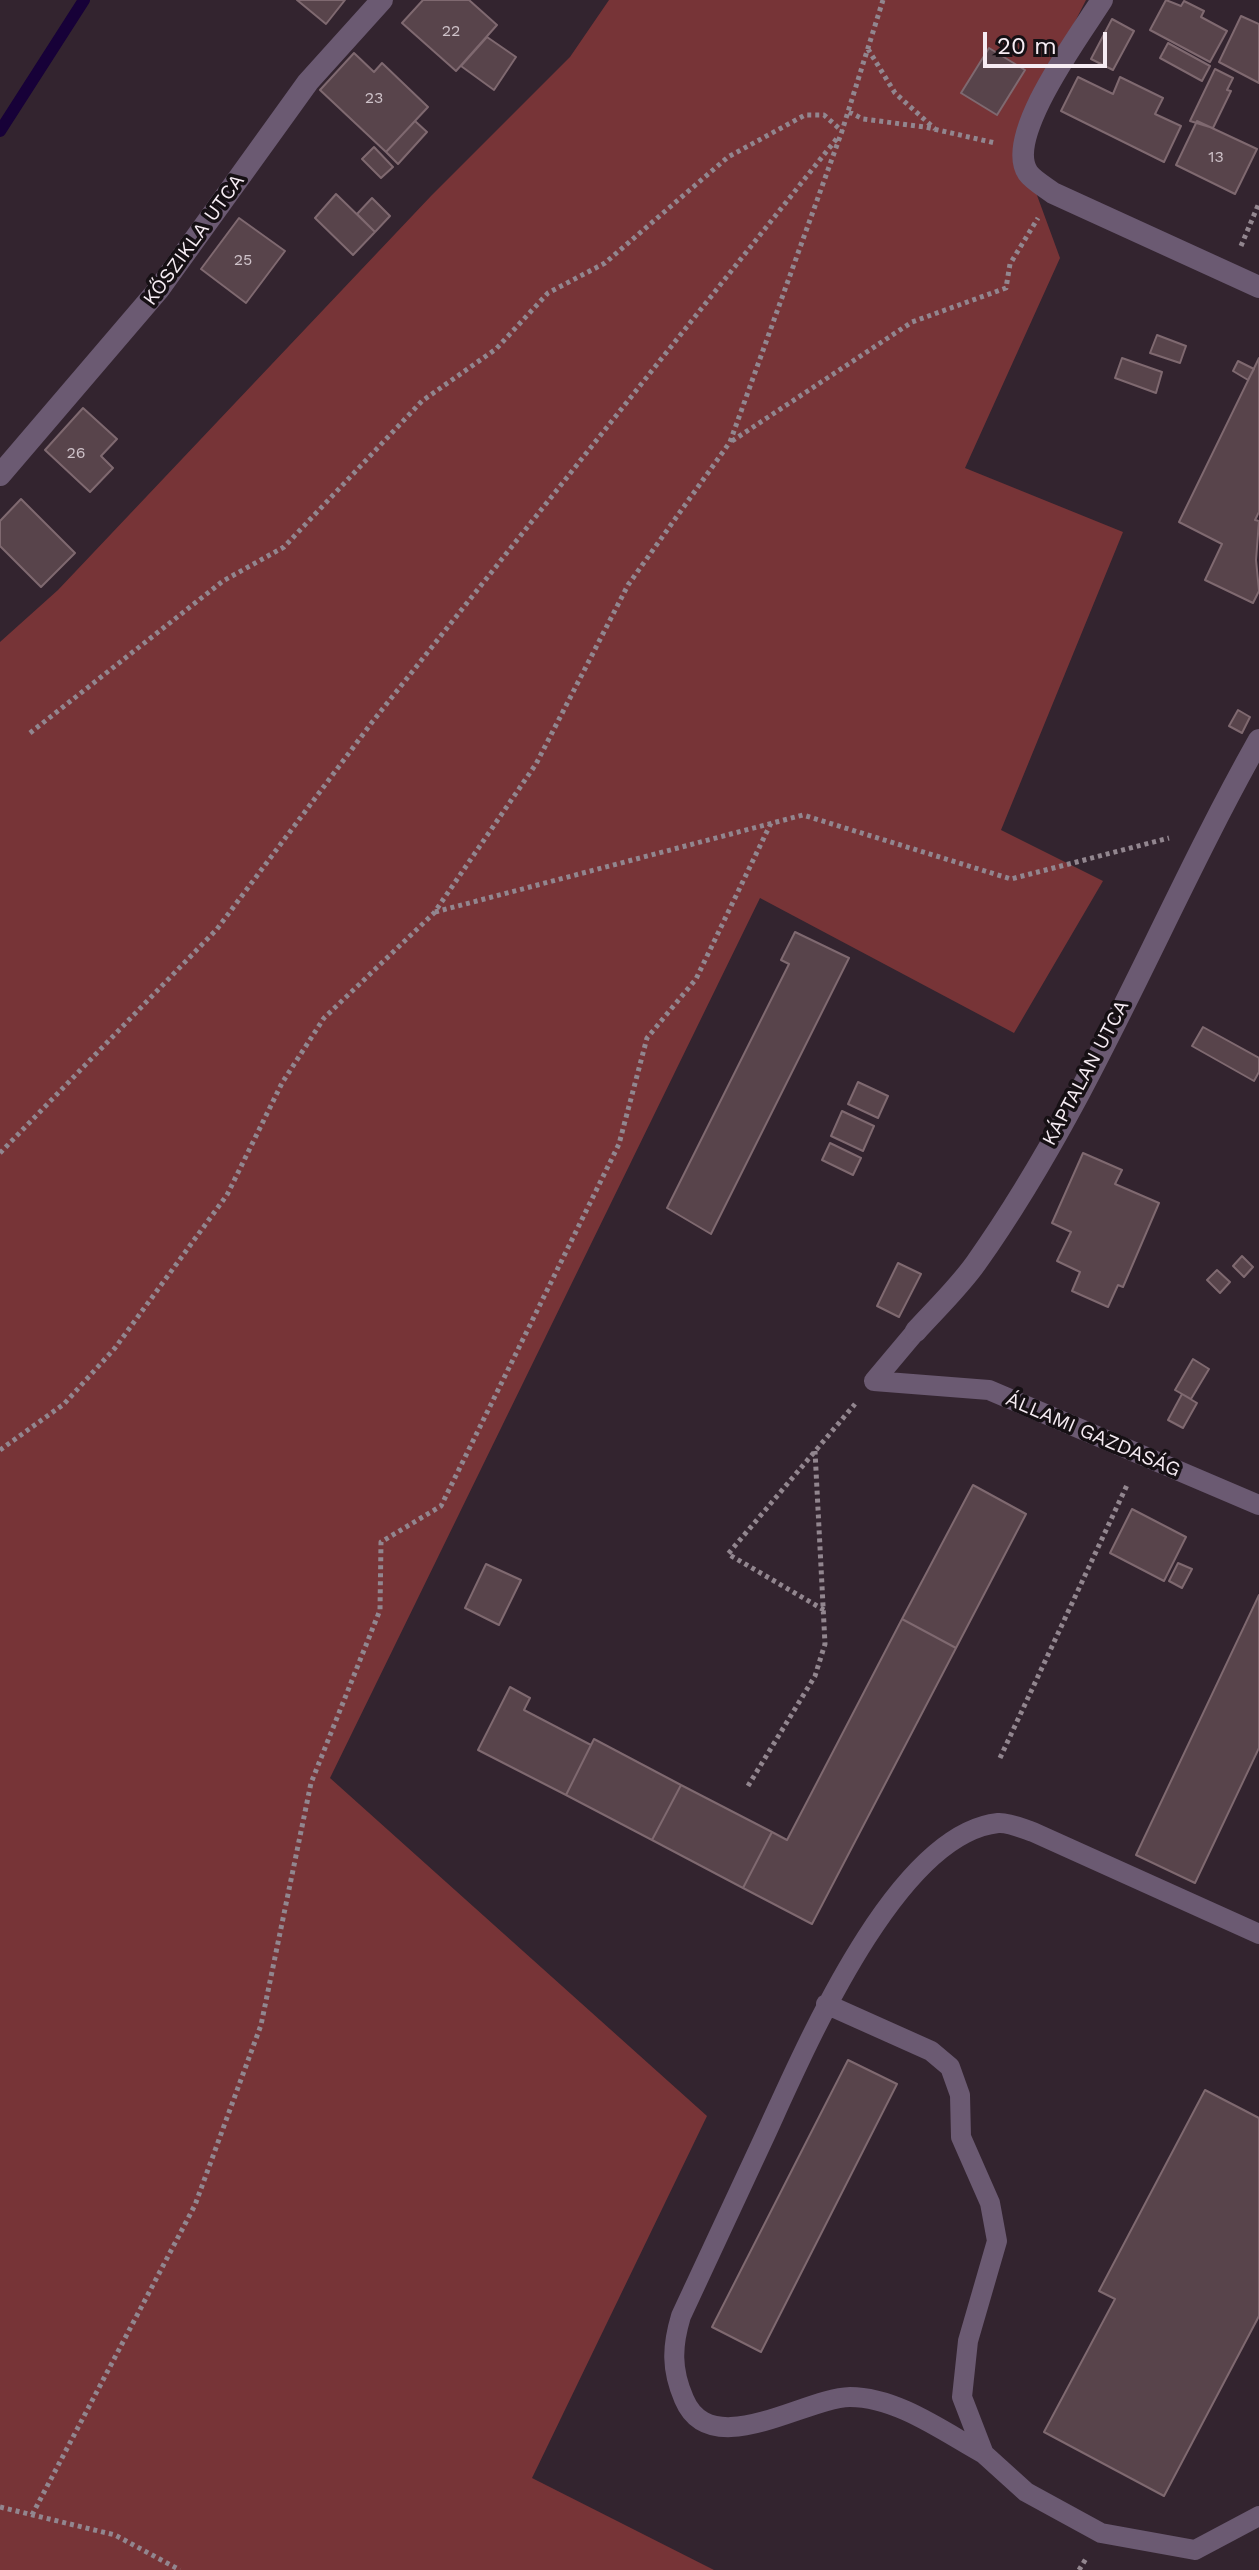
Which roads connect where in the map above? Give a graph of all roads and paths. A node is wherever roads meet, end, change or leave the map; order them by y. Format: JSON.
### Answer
{"nodes":[{"id":1,"x":382,"y":0,"type":"edge"},
{"id":2,"x":883,"y":0,"type":"edge"},
{"id":3,"x":1102,"y":0,"type":"edge"},
{"id":4,"x":868,"y":49,"type":"junction"},
{"id":5,"x":849,"y":112,"type":"junction"},
{"id":6,"x":936,"y":129,"type":"junction"},
{"id":7,"x":842,"y":131,"type":"junction"},
{"id":8,"x":1024,"y":144,"type":"junction"},
{"id":9,"x":1053,"y":193,"type":"junction"},
{"id":10,"x":1259,"y":203,"type":"edge"},
{"id":11,"x":1229,"y":273,"type":"junction"},
{"id":12,"x":1259,"y":287,"type":"edge"},
{"id":13,"x":730,"y":442,"type":"junction"},
{"id":14,"x":0,"y":475,"type":"edge"},
{"id":15,"x":30,"y":733,"type":"dead end"},
{"id":16,"x":1259,"y":740,"type":"edge"},
{"id":17,"x":771,"y":823,"type":"junction"},
{"id":18,"x":1209,"y":828,"type":"junction"},
{"id":19,"x":434,"y":913,"type":"junction"},
{"id":20,"x":0,"y":1153,"type":"edge"},
{"id":21,"x":916,"y":1331,"type":"joint"},
{"id":22,"x":874,"y":1381,"type":"junction"},
{"id":23,"x":0,"y":1450,"type":"edge"},
{"id":24,"x":815,"y":1451,"type":"junction"},
{"id":25,"x":1140,"y":1457,"type":"junction"},
{"id":26,"x":1259,"y":1505,"type":"edge"},
{"id":27,"x":824,"y":1610,"type":"junction"},
{"id":28,"x":1000,"y":1758,"type":"dead end"},
{"id":29,"x":748,"y":1786,"type":"dead end"},
{"id":30,"x":1259,"y":1934,"type":"edge"},
{"id":31,"x":826,"y":2004,"type":"junction"},
{"id":32,"x":984,"y":2454,"type":"junction"},
{"id":33,"x":0,"y":2507,"type":"edge"},
{"id":34,"x":32,"y":2515,"type":"junction"},
{"id":35,"x":1259,"y":2516,"type":"edge"},
{"id":36,"x":180,"y":2570,"type":"edge"}],
"edges":[{"from":1,"to":14,"type":"street","name":"KŐSZIKLA UTCA"},
{"from":2,"to":4,"type":"path"},
{"from":3,"to":8,"type":"street"},
{"from":4,"to":5,"type":"path"},
{"from":4,"to":6,"type":"path"},
{"from":5,"to":6,"type":"path"},
{"from":5,"to":7,"type":"path"},
{"from":6,"to":8,"type":"path"},
{"from":7,"to":13,"type":"path"},
{"from":7,"to":15,"type":"path"},
{"from":7,"to":20,"type":"path"},
{"from":8,"to":9,"type":"street"},
{"from":9,"to":11,"type":"street"},
{"from":9,"to":13,"type":"path"},
{"from":10,"to":11,"type":"path"},
{"from":11,"to":12,"type":"street"},
{"from":13,"to":19,"type":"path"},
{"from":16,"to":18,"type":"street","name":"KÁPTALAN UTCA"},
{"from":17,"to":18,"type":"path"},
{"from":17,"to":19,"type":"path"},
{"from":17,"to":34,"type":"path"},
{"from":18,"to":21,"type":"street","name":"KÁPTALAN UTCA"},
{"from":19,"to":23,"type":"path"},
{"from":21,"to":22,"type":"lane","name":"KÁPTALAN UTCA"},
{"from":22,"to":24,"type":"path"},
{"from":22,"to":25,"type":"lane","name":"ÁLLAMI GAZDASÁG"},
{"from":24,"to":27,"type":"path"},
{"from":24,"to":27,"type":"path"},
{"from":25,"to":26,"type":"lane","name":"ÁLLAMI GAZDASÁG"},
{"from":25,"to":28,"type":"path"},
{"from":27,"to":29,"type":"path"},
{"from":30,"to":31,"type":"lane"},
{"from":31,"to":32,"type":"lane"},
{"from":31,"to":32,"type":"lane"},
{"from":32,"to":35,"type":"lane"},
{"from":33,"to":34,"type":"path"},
{"from":34,"to":36,"type":"path"}]}
